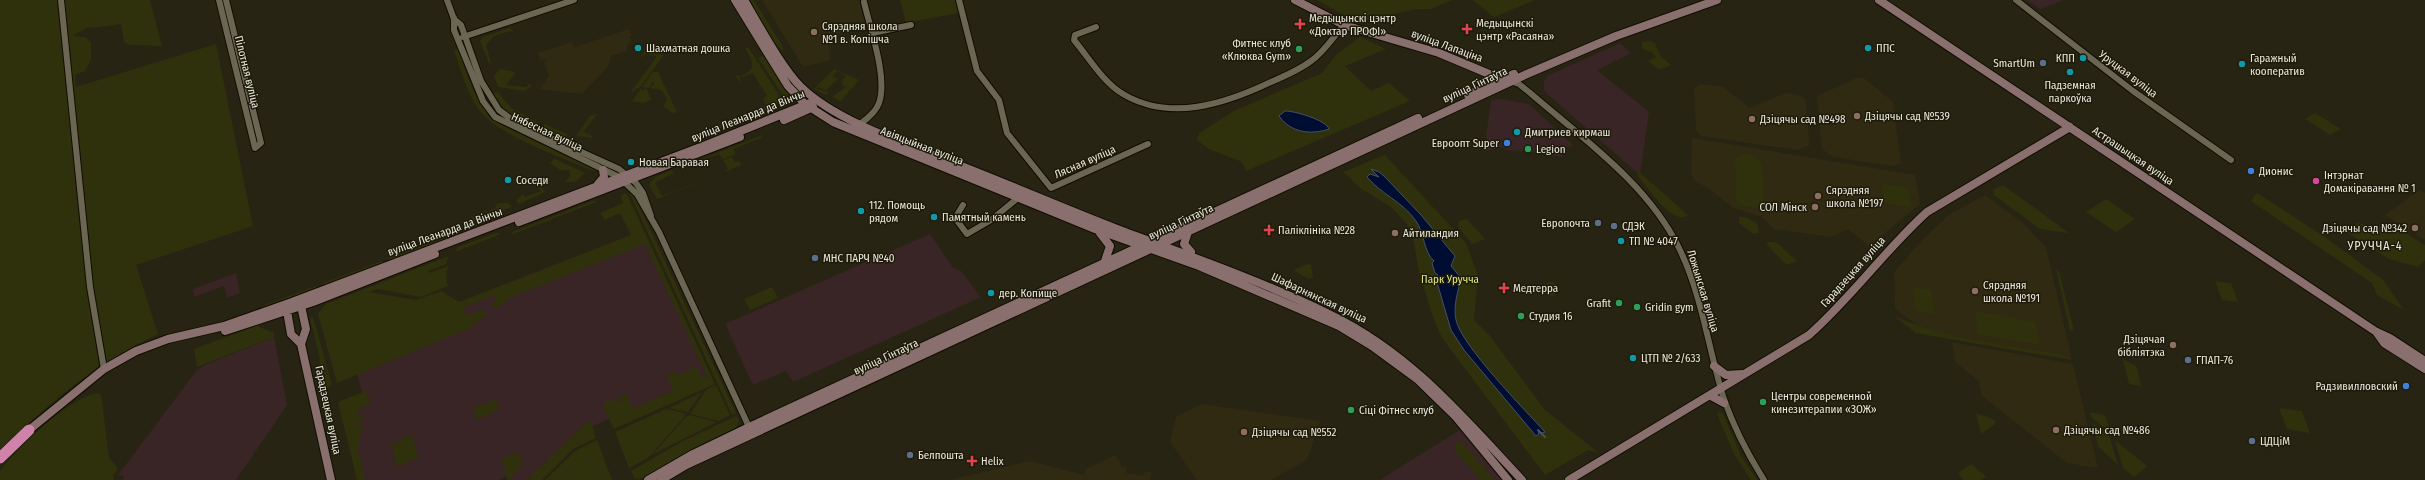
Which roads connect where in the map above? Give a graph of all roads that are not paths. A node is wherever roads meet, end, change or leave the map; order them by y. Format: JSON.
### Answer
{"nodes":[{"id":1,"x":61,"y":0,"type":"edge"},
{"id":2,"x":219,"y":0,"type":"edge"},
{"id":3,"x":226,"y":0,"type":"edge"},
{"id":4,"x":447,"y":0,"type":"edge"},
{"id":5,"x":574,"y":0,"type":"edge"},
{"id":6,"x":735,"y":0,"type":"edge"},
{"id":7,"x":744,"y":0,"type":"edge"},
{"id":8,"x":960,"y":0,"type":"edge"},
{"id":9,"x":1295,"y":0,"type":"edge"},
{"id":10,"x":1702,"y":0,"type":"edge"},
{"id":11,"x":1717,"y":0,"type":"edge"},
{"id":12,"x":1879,"y":0,"type":"edge"},
{"id":13,"x":2016,"y":0,"type":"edge"},
{"id":14,"x":864,"y":2,"type":"dead end"},
{"id":15,"x":454,"y":18,"type":"junction"},
{"id":16,"x":912,"y":25,"type":"dead end"},
{"id":17,"x":1344,"y":25,"type":"junction"},
{"id":18,"x":1096,"y":27,"type":"dead end"},
{"id":19,"x":233,"y":30,"type":"junction"},
{"id":20,"x":227,"y":32,"type":"junction"},
{"id":21,"x":872,"y":33,"type":"junction"},
{"id":22,"x":465,"y":36,"type":"junction"},
{"id":23,"x":458,"y":39,"type":"junction"},
{"id":24,"x":1484,"y":75,"type":"junction"},
{"id":25,"x":1502,"y":79,"type":"junction"},
{"id":26,"x":1510,"y":81,"type":"junction"},
{"id":27,"x":1482,"y":88,"type":"junction"},
{"id":28,"x":818,"y":102,"type":"junction"},
{"id":29,"x":808,"y":106,"type":"junction"},
{"id":30,"x":860,"y":124,"type":"junction"},
{"id":31,"x":2070,"y":127,"type":"junction"},
{"id":32,"x":530,"y":128,"type":"junction"},
{"id":33,"x":523,"y":132,"type":"junction"},
{"id":34,"x":1148,"y":144,"type":"dead end"},
{"id":35,"x":934,"y":159,"type":"junction"},
{"id":36,"x":2231,"y":160,"type":"dead end"},
{"id":37,"x":962,"y":166,"type":"junction"},
{"id":38,"x":946,"y":168,"type":"junction"},
{"id":39,"x":602,"y":170,"type":"junction"},
{"id":40,"x":626,"y":178,"type":"junction"},
{"id":41,"x":593,"y":186,"type":"junction"},
{"id":42,"x":1019,"y":197,"type":"junction"},
{"id":43,"x":963,"y":205,"type":"dead end"},
{"id":44,"x":1095,"y":229,"type":"junction"},
{"id":45,"x":1188,"y":232,"type":"junction"},
{"id":46,"x":1151,"y":244,"type":"junction"},
{"id":47,"x":1161,"y":244,"type":"junction"},
{"id":48,"x":1141,"y":245,"type":"junction"},
{"id":49,"x":1202,"y":259,"type":"junction"},
{"id":50,"x":1105,"y":261,"type":"junction"},
{"id":51,"x":292,"y":302,"type":"junction"},
{"id":52,"x":301,"y":306,"type":"junction"},
{"id":53,"x":287,"y":311,"type":"junction"},
{"id":54,"x":2375,"y":331,"type":"junction"},
{"id":55,"x":177,"y":337,"type":"junction"},
{"id":56,"x":301,"y":344,"type":"junction"},
{"id":57,"x":2425,"y":360,"type":"edge"},
{"id":58,"x":1714,"y":366,"type":"junction"},
{"id":59,"x":104,"y":369,"type":"junction"},
{"id":60,"x":2425,"y":369,"type":"edge"},
{"id":61,"x":1745,"y":374,"type":"junction"},
{"id":62,"x":1720,"y":389,"type":"junction"},
{"id":63,"x":1711,"y":396,"type":"junction"},
{"id":64,"x":1724,"y":403,"type":"junction"},
{"id":65,"x":29,"y":430,"type":"junction"},
{"id":66,"x":751,"y":430,"type":"junction"},
{"id":67,"x":0,"y":455,"type":"edge"},
{"id":68,"x":0,"y":458,"type":"edge"},
{"id":69,"x":331,"y":480,"type":"edge"},
{"id":70,"x":648,"y":480,"type":"edge"},
{"id":71,"x":661,"y":480,"type":"edge"},
{"id":72,"x":1508,"y":480,"type":"edge"},
{"id":73,"x":1522,"y":480,"type":"edge"},
{"id":74,"x":1569,"y":480,"type":"edge"},
{"id":75,"x":1764,"y":480,"type":"edge"}],
"edges":[{"from":1,"to":59,"type":"street"},
{"from":2,"to":20,"type":"street","name":"Пілотная вуліца"},
{"from":3,"to":19,"type":"street","name":"Пілотная вуліца"},
{"from":4,"to":15,"type":"street","name":"Нябесная вуліца"},
{"from":5,"to":22,"type":"street"},
{"from":6,"to":29,"type":"main road","name":"Авіяцыйная вуліца"},
{"from":7,"to":28,"type":"main road","name":"Авіяцыйная вуліца"},
{"from":8,"to":34,"type":"street","name":"Лясная вуліца"},
{"from":9,"to":17,"type":"main road","name":"вуліца Лапаціна"},
{"from":10,"to":25,"type":"main road","name":"вуліца Гінтаўта"},
{"from":11,"to":26,"type":"main road","name":"вуліца Гінтаўта"},
{"from":12,"to":31,"type":"main road","name":"Астрашыцкая вуліца"},
{"from":13,"to":36,"type":"street","name":"Уруцкая вуліца"},
{"from":14,"to":21,"type":"street"},
{"from":15,"to":22,"type":"street","name":"Нябесная вуліца"},
{"from":15,"to":23,"type":"street","name":"Нябесная вуліца"},
{"from":16,"to":21,"type":"street"},
{"from":17,"to":18,"type":"street"},
{"from":17,"to":24,"type":"main road"},
{"from":17,"to":25,"type":"main road","name":"вуліца Лапаціна"},
{"from":19,"to":20,"type":"street"},
{"from":19,"to":20,"type":"street","name":"Пілотная вуліца"},
{"from":21,"to":30,"type":"street"},
{"from":22,"to":23,"type":"street"},
{"from":22,"to":32,"type":"street","name":"Нябесная вуліца"},
{"from":23,"to":33,"type":"street","name":"Нябесная вуліца"},
{"from":24,"to":25,"type":"main road"},
{"from":24,"to":27,"type":"main road"},
{"from":25,"to":26,"type":"main road","name":"Ложынская вуліца"},
{"from":25,"to":27,"type":"main road","name":"вуліца Гінтаўта"},
{"from":26,"to":45,"type":"main road","name":"вуліца Гінтаўта"},
{"from":26,"to":58,"type":"street","name":"Ложынская вуліца"},
{"from":27,"to":46,"type":"main road","name":"вуліца Гінтаўта"},
{"from":28,"to":29,"type":"main road","name":"вуліца Леанарда да Вінчы"},
{"from":28,"to":30,"type":"main road","name":"Авіяцыйная вуліца"},
{"from":29,"to":35,"type":"main road","name":"Авіяцыйная вуліца"},
{"from":29,"to":40,"type":"main road","name":"вуліца Леанарда да Вінчы"},
{"from":30,"to":35,"type":"main road","name":"Авіяцыйная вуліца"},
{"from":31,"to":54,"type":"main road","name":"Астрашыцкая вуліца"},
{"from":31,"to":61,"type":"main road","name":"Гарадзецкая вуліца"},
{"from":32,"to":33,"type":"street"},
{"from":32,"to":40,"type":"street","name":"Нябесная вуліца"},
{"from":33,"to":39,"type":"street","name":"Нябесная вуліца"},
{"from":35,"to":37,"type":"main road","name":"Авіяцыйная вуліца"},
{"from":35,"to":38,"type":"main road","name":"Авіяцыйная вуліца"},
{"from":37,"to":38,"type":"main road"},
{"from":37,"to":46,"type":"main road","name":"Авіяцыйная вуліца"},
{"from":38,"to":42,"type":"main road","name":"Авіяцыйная вуліца"},
{"from":39,"to":40,"type":"street","name":"Нябесная вуліца"},
{"from":39,"to":41,"type":"main road"},
{"from":40,"to":41,"type":"main road","name":"вуліца Леанарда да Вінчы"},
{"from":40,"to":52,"type":"main road","name":"вуліца Леанарда да Вінчы"},
{"from":40,"to":66,"type":"street","name":"Нябесная вуліца"},
{"from":41,"to":51,"type":"main road","name":"вуліца Леанарда да Вінчы"},
{"from":42,"to":43,"type":"street"},
{"from":42,"to":44,"type":"main road","name":"Авіяцыйная вуліца"},
{"from":44,"to":48,"type":"main road","name":"Авіяцыйная вуліца"},
{"from":44,"to":50,"type":"main road"},
{"from":45,"to":47,"type":"main road","name":"вуліца Гінтаўта"},
{"from":45,"to":49,"type":"main road"},
{"from":46,"to":47,"type":"main road","name":"вуліца Гінтаўта"},
{"from":46,"to":48,"type":"main road","name":"Авіяцыйная вуліца"},
{"from":46,"to":66,"type":"main road","name":"вуліца Гінтаўта"},
{"from":46,"to":72,"type":"main road","name":"Шафарнянская вуліца"},
{"from":47,"to":49,"type":"main road","name":"Шафарнянская вуліца"},
{"from":48,"to":50,"type":"main road","name":"вуліца Гінтаўта"},
{"from":49,"to":73,"type":"main road","name":"Шафарнянская вуліца"},
{"from":50,"to":66,"type":"main road","name":"вуліца Гінтаўта"},
{"from":51,"to":52,"type":"main road"},
{"from":51,"to":53,"type":"main road"},
{"from":51,"to":55,"type":"main road","name":"вуліца Леанарда да Вінчы"},
{"from":52,"to":53,"type":"main road","name":"вуліца Леанарда да Вінчы"},
{"from":52,"to":56,"type":"main road","name":"Гарадзецкая вуліца"},
{"from":53,"to":55,"type":"main road","name":"вуліца Леанарда да Вінчы"},
{"from":53,"to":56,"type":"main road","name":"Гарадзецкая вуліца"},
{"from":54,"to":57,"type":"main road","name":"Астрашыцкая вуліца"},
{"from":54,"to":60,"type":"main road","name":"Астрашыцкая вуліца"},
{"from":55,"to":59,"type":"main road"},
{"from":56,"to":69,"type":"main road","name":"Гарадзецкая вуліца"},
{"from":58,"to":61,"type":"main road"},
{"from":58,"to":62,"type":"street","name":"Ложынская вуліца"},
{"from":59,"to":65,"type":"main road"},
{"from":61,"to":62,"type":"main road","name":"Гарадзецкая вуліца"},
{"from":62,"to":63,"type":"main road","name":"Гарадзецкая вуліца"},
{"from":62,"to":64,"type":"street","name":"Ложынская вуліца"},
{"from":63,"to":64,"type":"main road"},
{"from":63,"to":74,"type":"main road","name":"Гарадзецкая вуліца"},
{"from":64,"to":75,"type":"street","name":"Ложынская вуліца"},
{"from":65,"to":67,"type":"highway"},
{"from":65,"to":68,"type":"highway"},
{"from":66,"to":70,"type":"main road","name":"вуліца Гінтаўта"},
{"from":66,"to":71,"type":"main road","name":"вуліца Гінтаўта"}]}
